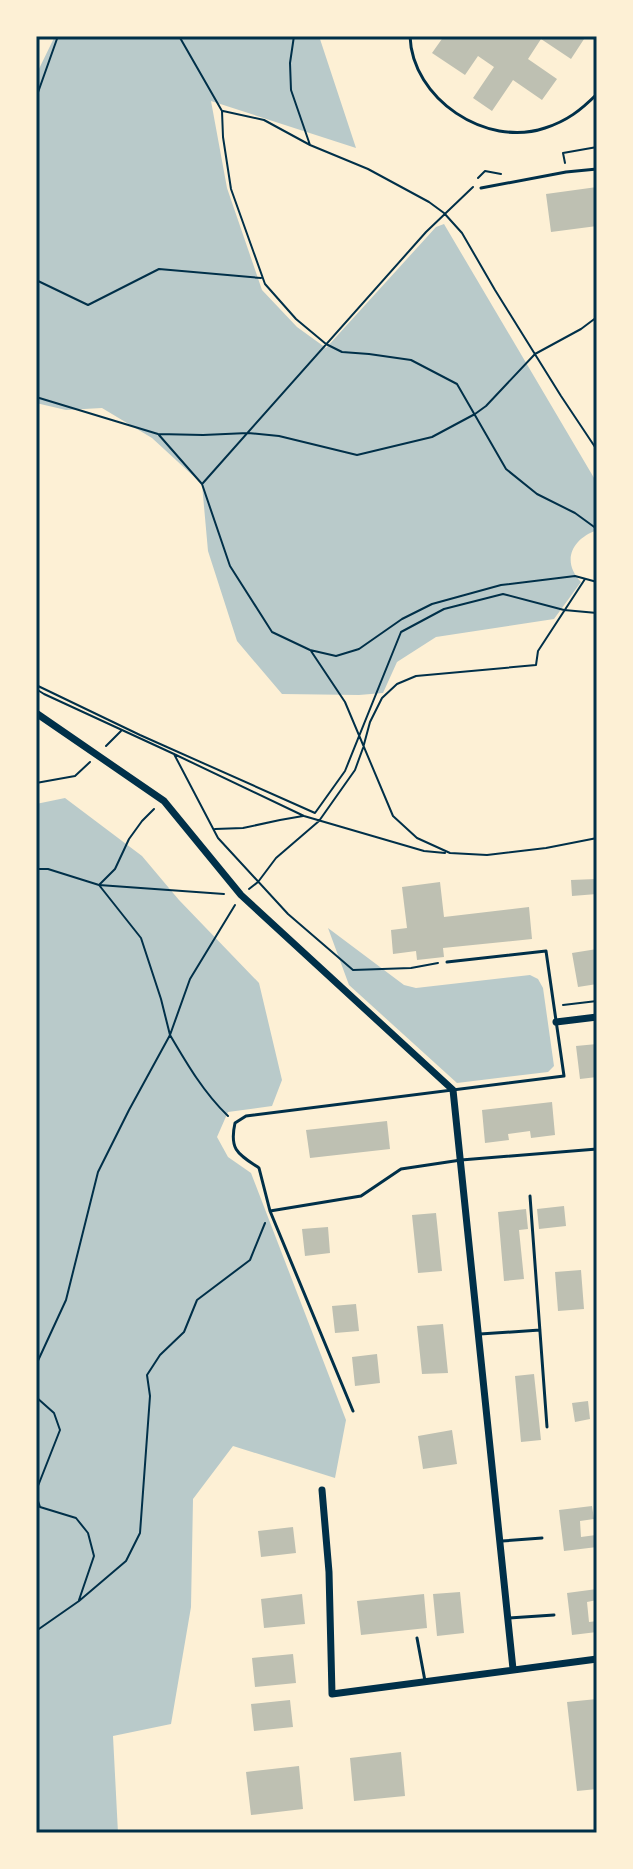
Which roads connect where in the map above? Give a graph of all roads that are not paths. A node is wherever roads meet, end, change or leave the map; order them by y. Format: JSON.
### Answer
{"nodes":[{"id":1,"x":410,"y":36,"type":"edge"},
{"id":2,"x":597,"y":94,"type":"edge"},
{"id":3,"x":597,"y":169,"type":"edge"},
{"id":4,"x":481,"y":188,"type":"road end"},
{"id":5,"x":36,"y":713,"type":"edge"},
{"id":6,"x":447,"y":962,"type":"road end"},
{"id":7,"x":597,"y":1017,"type":"edge"},
{"id":8,"x":556,"y":1022,"type":"junction"},
{"id":9,"x":453,"y":1090,"type":"junction"},
{"id":10,"x":597,"y":1149,"type":"edge"},
{"id":11,"x":461,"y":1160,"type":"junction"},
{"id":12,"x":530,"y":1196,"type":"dead end"},
{"id":13,"x":270,"y":1211,"type":"junction"},
{"id":14,"x":540,"y":1330,"type":"junction"},
{"id":15,"x":478,"y":1334,"type":"junction"},
{"id":16,"x":353,"y":1411,"type":"dead end"},
{"id":17,"x":547,"y":1427,"type":"dead end"},
{"id":18,"x":322,"y":1490,"type":"dead end"},
{"id":19,"x":542,"y":1538,"type":"dead end"},
{"id":20,"x":499,"y":1541,"type":"junction"},
{"id":21,"x":554,"y":1615,"type":"dead end"},
{"id":22,"x":507,"y":1618,"type":"junction"},
{"id":23,"x":417,"y":1638,"type":"dead end"},
{"id":24,"x":597,"y":1659,"type":"edge"},
{"id":25,"x":513,"y":1669,"type":"junction"},
{"id":26,"x":425,"y":1681,"type":"junction"}],
"edges":[{"from":1,"to":2,"type":"lane"},
{"from":3,"to":4,"type":"lane"},
{"from":5,"to":9,"type":"street"},
{"from":6,"to":8,"type":"lane"},
{"from":7,"to":8,"type":"street"},
{"from":8,"to":9,"type":"lane"},
{"from":9,"to":11,"type":"street"},
{"from":9,"to":13,"type":"lane"},
{"from":10,"to":11,"type":"lane"},
{"from":11,"to":13,"type":"lane"},
{"from":11,"to":15,"type":"street"},
{"from":12,"to":14,"type":"lane"},
{"from":13,"to":16,"type":"lane"},
{"from":14,"to":15,"type":"lane"},
{"from":14,"to":17,"type":"lane"},
{"from":15,"to":20,"type":"street"},
{"from":18,"to":26,"type":"street"},
{"from":19,"to":20,"type":"lane"},
{"from":20,"to":22,"type":"street"},
{"from":21,"to":22,"type":"lane"},
{"from":22,"to":25,"type":"street"},
{"from":23,"to":26,"type":"lane"},
{"from":24,"to":25,"type":"street"},
{"from":25,"to":26,"type":"street"}]}
